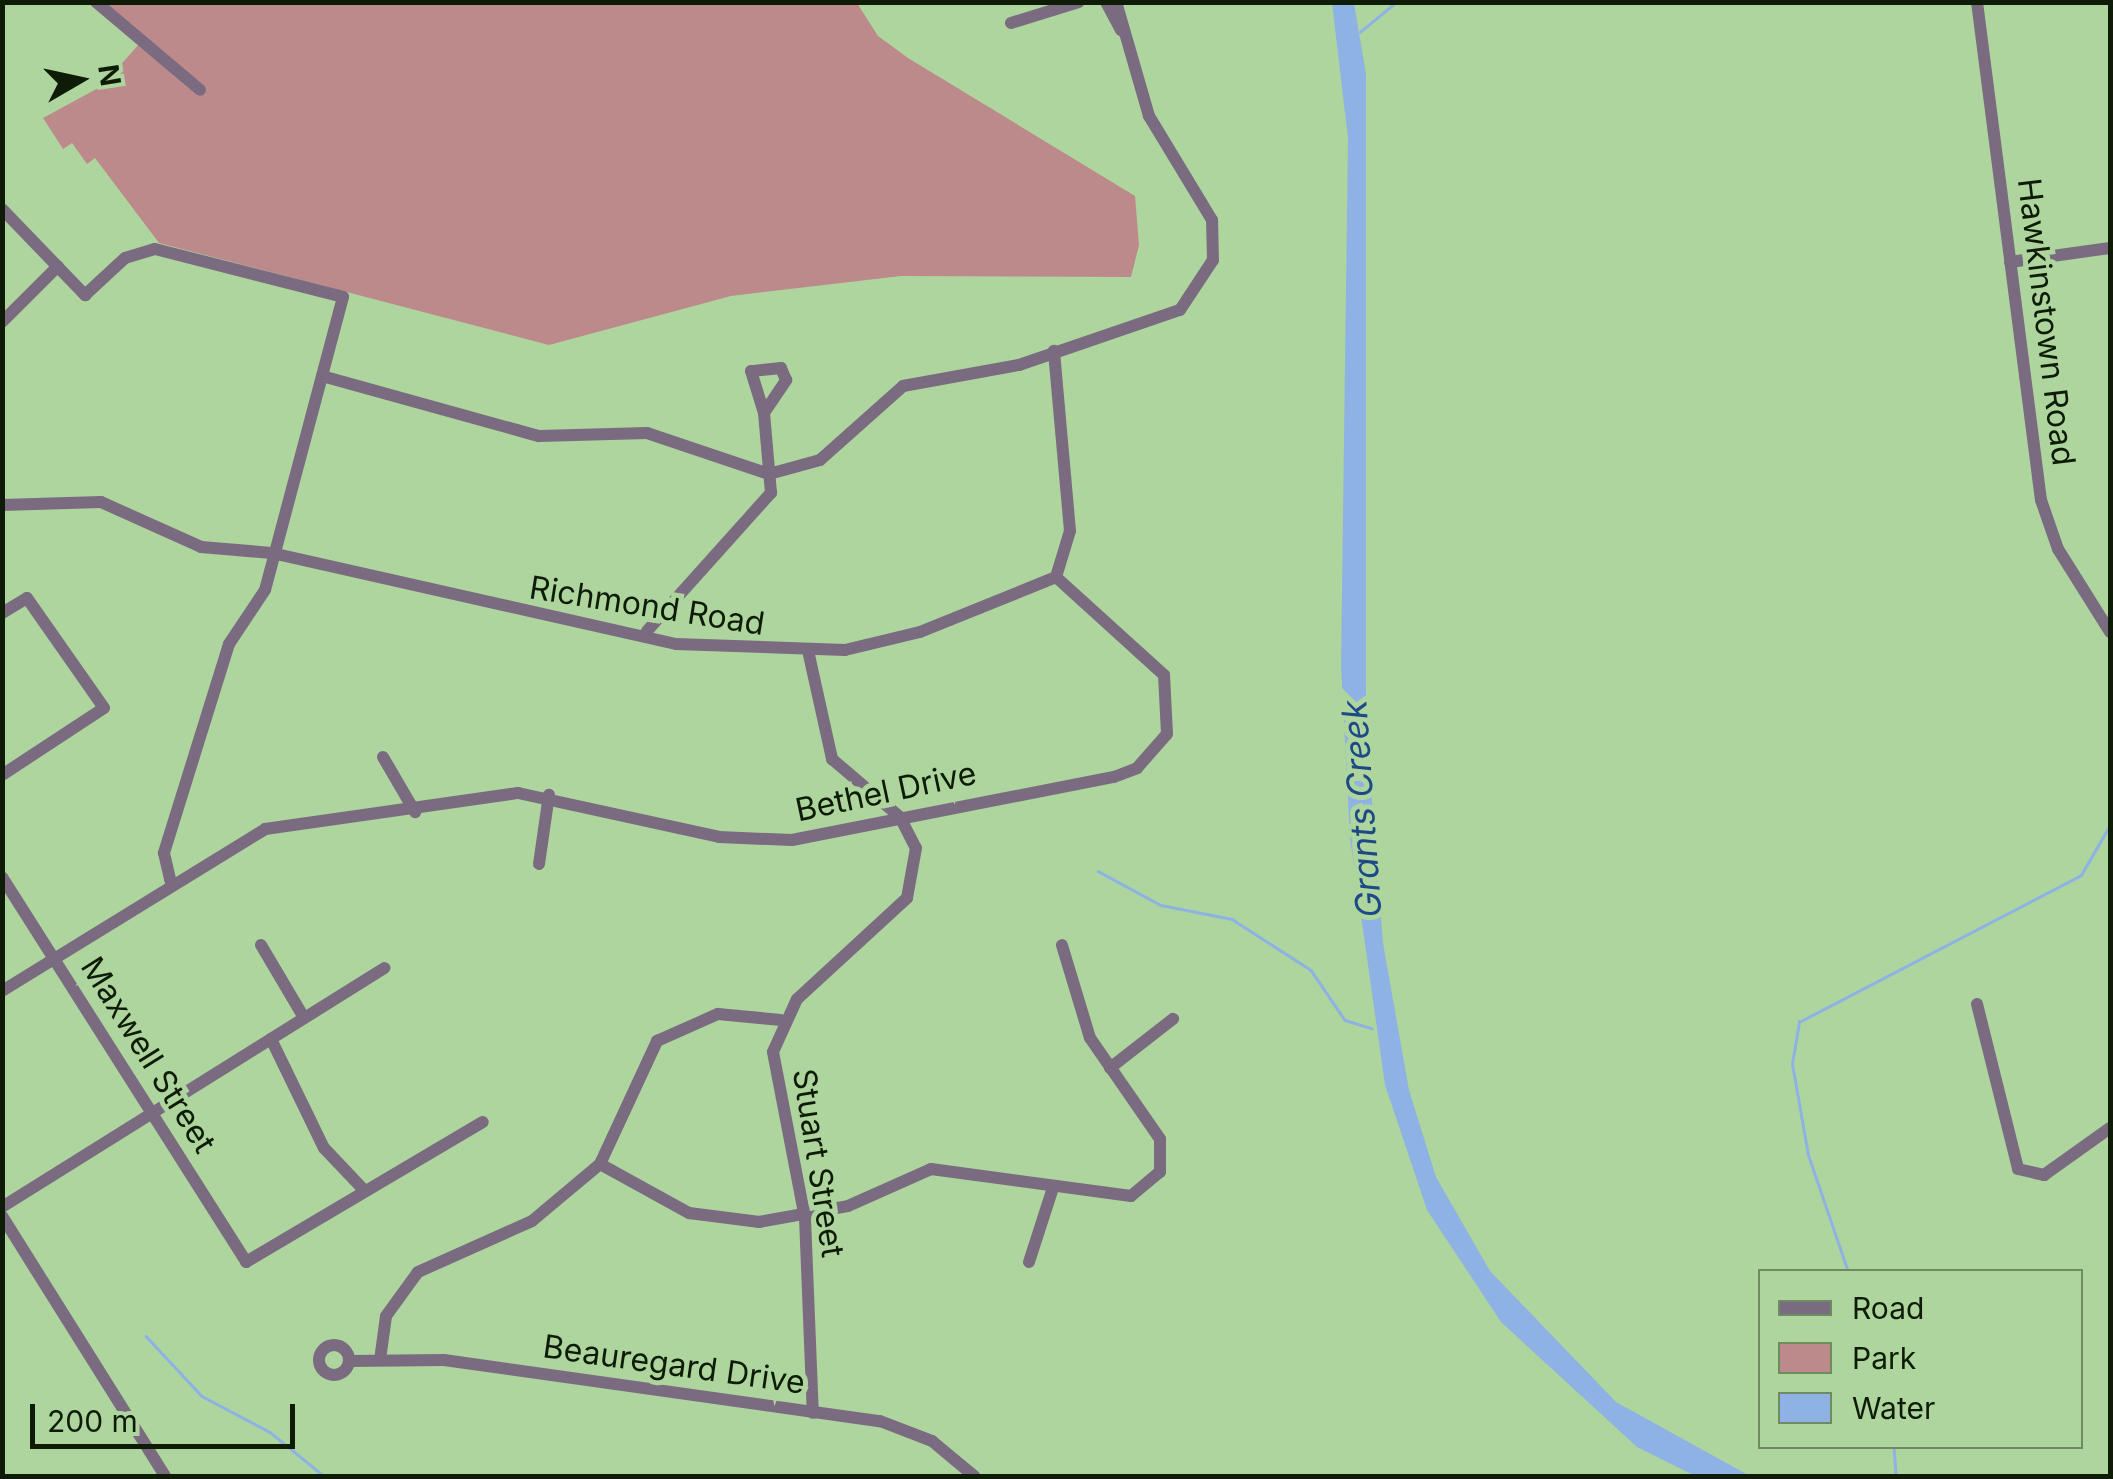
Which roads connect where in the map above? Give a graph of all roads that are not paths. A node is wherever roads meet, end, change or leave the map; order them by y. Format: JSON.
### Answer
{"nodes":[{"id":1,"x":96,"y":2,"type":"edge"},
{"id":2,"x":1079,"y":2,"type":"edge"},
{"id":3,"x":1106,"y":2,"type":"edge"},
{"id":4,"x":1116,"y":2,"type":"edge"},
{"id":5,"x":1977,"y":2,"type":"edge"},
{"id":6,"x":1011,"y":23,"type":"dead end"},
{"id":7,"x":1121,"y":30,"type":"junction"},
{"id":8,"x":200,"y":90,"type":"dead end"},
{"id":9,"x":2,"y":209,"type":"edge"},
{"id":10,"x":2110,"y":248,"type":"edge"},
{"id":11,"x":2010,"y":262,"type":"junction"},
{"id":12,"x":58,"y":266,"type":"junction"},
{"id":13,"x":2,"y":322,"type":"edge"},
{"id":14,"x":1054,"y":350,"type":"junction"},
{"id":15,"x":322,"y":376,"type":"junction"},
{"id":16,"x":764,"y":413,"type":"dead end"},
{"id":17,"x":770,"y":474,"type":"junction"},
{"id":18,"x":2,"y":505,"type":"edge"},
{"id":19,"x":272,"y":553,"type":"junction"},
{"id":20,"x":1056,"y":577,"type":"junction"},
{"id":21,"x":2,"y":613,"type":"edge"},
{"id":22,"x":647,"y":631,"type":"junction"},
{"id":23,"x":2110,"y":632,"type":"edge"},
{"id":24,"x":808,"y":655,"type":"junction"},
{"id":25,"x":383,"y":757,"type":"dead end"},
{"id":26,"x":2,"y":775,"type":"edge"},
{"id":27,"x":549,"y":794,"type":"junction"},
{"id":28,"x":415,"y":812,"type":"junction"},
{"id":29,"x":900,"y":817,"type":"junction"},
{"id":30,"x":538,"y":864,"type":"dead end"},
{"id":31,"x":2,"y":877,"type":"edge"},
{"id":32,"x":170,"y":880,"type":"junction"},
{"id":33,"x":261,"y":945,"type":"dead end"},
{"id":34,"x":1062,"y":945,"type":"dead end"},
{"id":35,"x":55,"y":958,"type":"junction"},
{"id":36,"x":385,"y":968,"type":"dead end"},
{"id":37,"x":2,"y":990,"type":"edge"},
{"id":38,"x":1977,"y":1004,"type":"dead end"},
{"id":39,"x":303,"y":1016,"type":"junction"},
{"id":40,"x":1173,"y":1018,"type":"dead end"},
{"id":41,"x":781,"y":1020,"type":"junction"},
{"id":42,"x":271,"y":1039,"type":"junction"},
{"id":43,"x":1110,"y":1068,"type":"junction"},
{"id":44,"x":150,"y":1113,"type":"junction"},
{"id":45,"x":483,"y":1122,"type":"dead end"},
{"id":46,"x":2110,"y":1128,"type":"edge"},
{"id":47,"x":600,"y":1164,"type":"junction"},
{"id":48,"x":362,"y":1189,"type":"junction"},
{"id":49,"x":1052,"y":1192,"type":"junction"},
{"id":50,"x":2,"y":1207,"type":"edge"},
{"id":51,"x":2,"y":1216,"type":"edge"},
{"id":52,"x":805,"y":1218,"type":"junction"},
{"id":53,"x":1030,"y":1262,"type":"dead end"},
{"id":54,"x":380,"y":1360,"type":"junction"},
{"id":55,"x":349,"y":1361,"type":"dead end"},
{"id":56,"x":813,"y":1413,"type":"junction"},
{"id":57,"x":165,"y":1476,"type":"edge"},
{"id":58,"x":974,"y":1476,"type":"edge"}],
"edges":[{"from":1,"to":8,"type":"street"},
{"from":2,"to":6,"type":"street"},
{"from":3,"to":7,"type":"street"},
{"from":4,"to":7,"type":"street"},
{"from":5,"to":11,"type":"street","name":"Hawkinstown Road"},
{"from":7,"to":14,"type":"street"},
{"from":9,"to":12,"type":"street"},
{"from":10,"to":11,"type":"street"},
{"from":11,"to":23,"type":"street","name":"Hawkinstown Road"},
{"from":12,"to":13,"type":"street"},
{"from":12,"to":15,"type":"street"},
{"from":14,"to":17,"type":"street"},
{"from":14,"to":20,"type":"street"},
{"from":15,"to":17,"type":"street"},
{"from":15,"to":19,"type":"street"},
{"from":16,"to":17,"type":"street"},
{"from":17,"to":22,"type":"street"},
{"from":18,"to":19,"type":"street","name":"Richmond Road"},
{"from":19,"to":22,"type":"street","name":"Richmond Road"},
{"from":19,"to":32,"type":"street"},
{"from":20,"to":24,"type":"street","name":"Richmond Road"},
{"from":20,"to":29,"type":"street","name":"Bethel Drive"},
{"from":21,"to":26,"type":"street"},
{"from":22,"to":24,"type":"street","name":"Richmond Road"},
{"from":24,"to":29,"type":"street"},
{"from":25,"to":28,"type":"street"},
{"from":27,"to":28,"type":"street","name":"Bethel Drive"},
{"from":27,"to":29,"type":"street","name":"Bethel Drive"},
{"from":27,"to":30,"type":"street"},
{"from":28,"to":32,"type":"street","name":"Bethel Drive"},
{"from":29,"to":41,"type":"street"},
{"from":31,"to":35,"type":"street","name":"Maxwell Street"},
{"from":32,"to":35,"type":"street","name":"Bethel Drive"},
{"from":33,"to":39,"type":"street"},
{"from":34,"to":43,"type":"street"},
{"from":35,"to":37,"type":"street","name":"Bethel Drive"},
{"from":35,"to":44,"type":"street","name":"Maxwell Street"},
{"from":36,"to":39,"type":"street"},
{"from":38,"to":46,"type":"street"},
{"from":39,"to":42,"type":"street"},
{"from":40,"to":43,"type":"street"},
{"from":41,"to":47,"type":"street"},
{"from":41,"to":52,"type":"street","name":"Stuart Street"},
{"from":42,"to":44,"type":"street"},
{"from":42,"to":48,"type":"street"},
{"from":43,"to":49,"type":"street"},
{"from":44,"to":48,"type":"street","name":"Maxwell Street"},
{"from":44,"to":50,"type":"street"},
{"from":45,"to":48,"type":"street"},
{"from":47,"to":52,"type":"street"},
{"from":47,"to":54,"type":"street"},
{"from":49,"to":52,"type":"street"},
{"from":49,"to":53,"type":"street"},
{"from":51,"to":57,"type":"street"},
{"from":52,"to":56,"type":"street","name":"Stuart Street"},
{"from":54,"to":55,"type":"street","name":"Beauregard Drive"},
{"from":54,"to":56,"type":"street","name":"Beauregard Drive"},
{"from":56,"to":58,"type":"street","name":"Beauregard Drive"}]}
